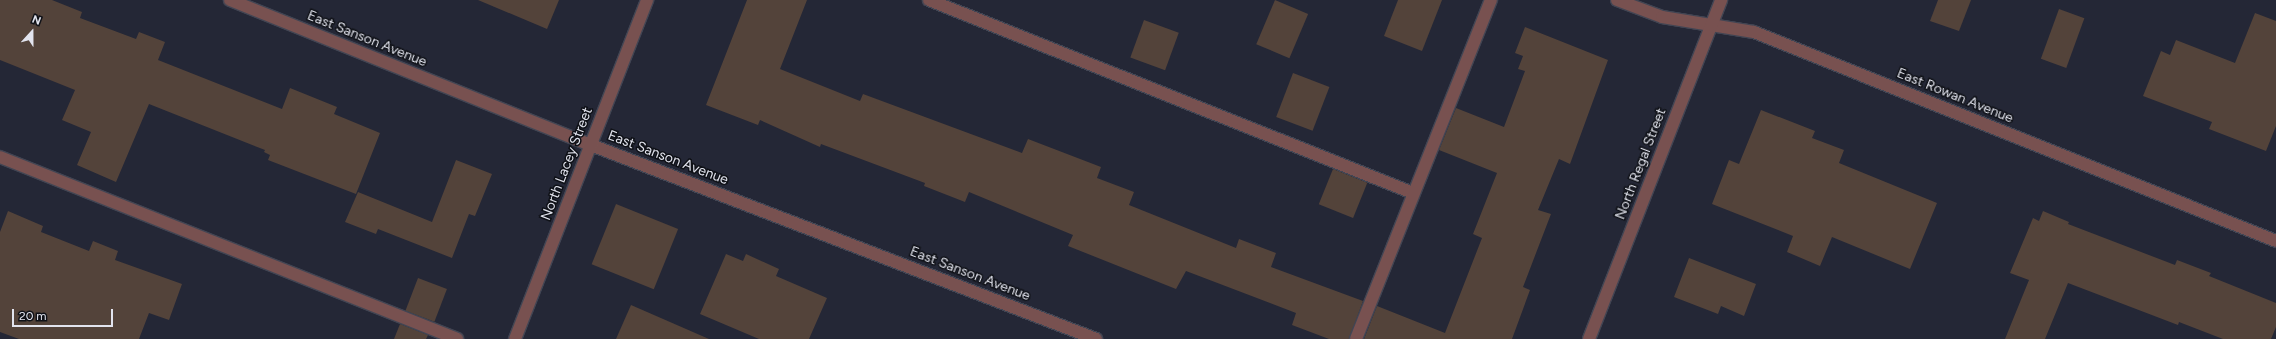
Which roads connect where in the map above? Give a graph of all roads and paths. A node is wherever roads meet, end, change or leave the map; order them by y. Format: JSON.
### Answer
{"nodes":[{"id":1,"x":230,"y":0,"type":"edge"},
{"id":2,"x":647,"y":0,"type":"edge"},
{"id":3,"x":928,"y":0,"type":"edge"},
{"id":4,"x":1491,"y":0,"type":"edge"},
{"id":5,"x":1617,"y":0,"type":"edge"},
{"id":6,"x":1720,"y":0,"type":"edge"},
{"id":7,"x":1711,"y":25,"type":"junction"},
{"id":8,"x":591,"y":145,"type":"junction"},
{"id":9,"x":0,"y":157,"type":"edge"},
{"id":10,"x":1412,"y":193,"type":"junction"},
{"id":11,"x":2276,"y":241,"type":"edge"},
{"id":12,"x":457,"y":339,"type":"edge"},
{"id":13,"x":515,"y":339,"type":"edge"},
{"id":14,"x":1096,"y":339,"type":"edge"},
{"id":15,"x":1356,"y":339,"type":"edge"},
{"id":16,"x":1590,"y":339,"type":"edge"}],
"edges":[{"from":1,"to":8,"type":"street","name":"East Sanson Avenue"},
{"from":2,"to":8,"type":"street","name":"North Lacey Street"},
{"from":3,"to":10,"type":"street"},
{"from":4,"to":10,"type":"street"},
{"from":5,"to":7,"type":"street","name":"East Rowan Avenue"},
{"from":6,"to":7,"type":"street","name":"North Regal Street"},
{"from":7,"to":11,"type":"street","name":"East Rowan Avenue"},
{"from":7,"to":16,"type":"street","name":"North Regal Street"},
{"from":8,"to":13,"type":"street","name":"North Lacey Street"},
{"from":8,"to":14,"type":"street","name":"East Sanson Avenue"},
{"from":9,"to":12,"type":"street"},
{"from":10,"to":15,"type":"street"}]}
